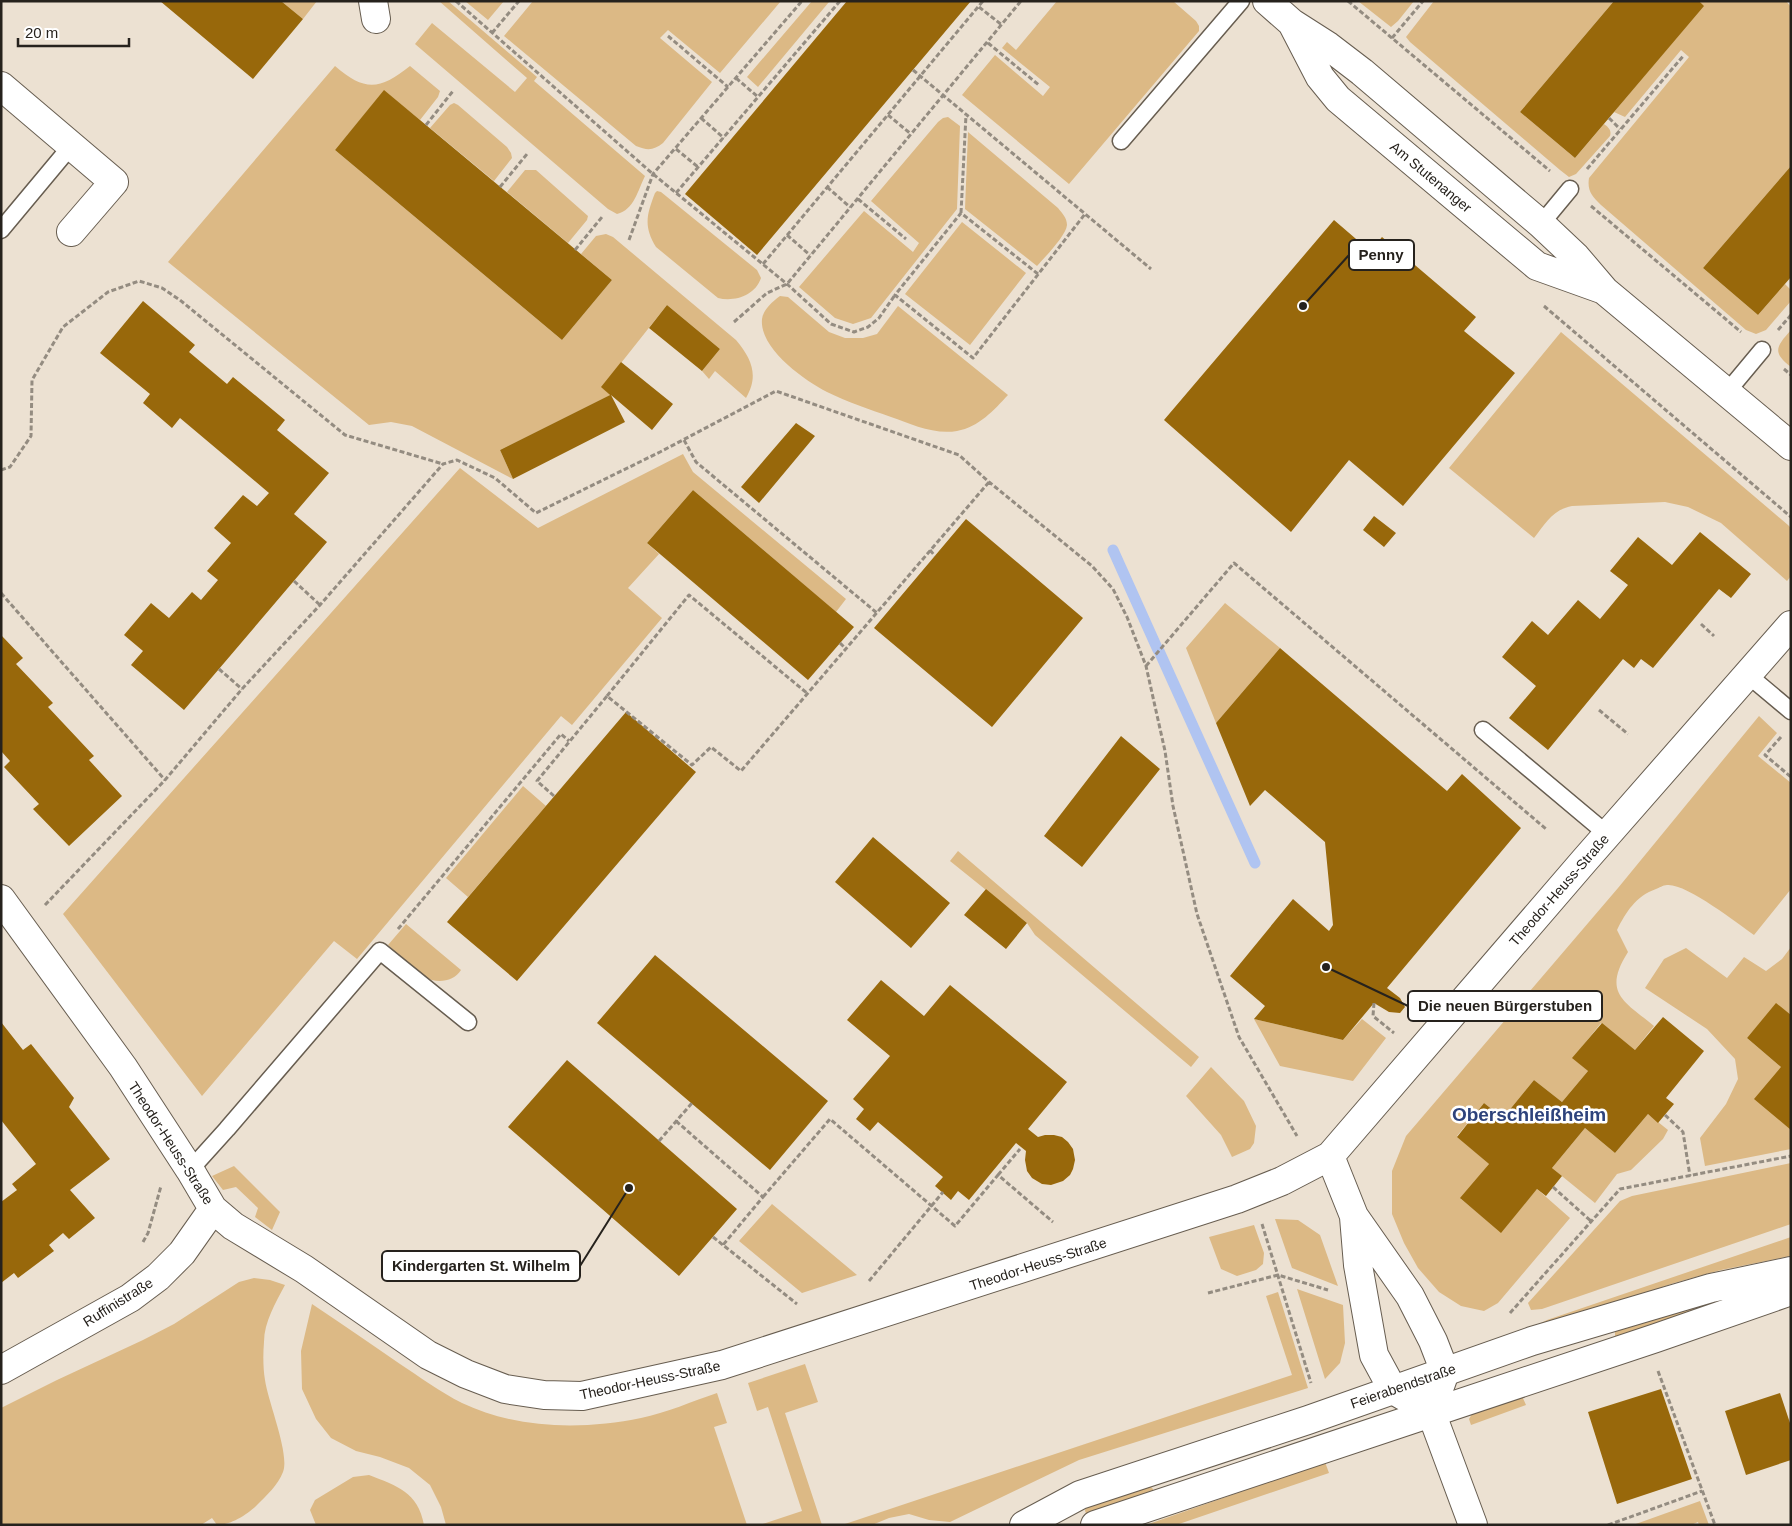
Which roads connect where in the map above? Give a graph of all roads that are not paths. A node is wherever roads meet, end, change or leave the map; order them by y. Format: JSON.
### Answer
{"nodes":[{"id":1,"x":1241,"y":1,"type":"edge"},
{"id":2,"x":1266,"y":1,"type":"edge"},
{"id":3,"x":1292,"y":23,"type":"junction"},
{"id":4,"x":1,"y":86,"type":"edge"},
{"id":5,"x":1121,"y":141,"type":"dead end"},
{"id":6,"x":71,"y":146,"type":"junction"},
{"id":7,"x":1570,"y":188,"type":"road end"},
{"id":8,"x":1541,"y":224,"type":"junction"},
{"id":9,"x":1,"y":230,"type":"edge"},
{"id":10,"x":71,"y":232,"type":"dead end"},
{"id":11,"x":1605,"y":291,"type":"junction"},
{"id":12,"x":1762,"y":350,"type":"dead end"},
{"id":13,"x":1727,"y":392,"type":"junction"},
{"id":14,"x":1791,"y":446,"type":"edge"},
{"id":15,"x":1791,"y":625,"type":"edge"},
{"id":16,"x":1748,"y":674,"type":"junction"},
{"id":17,"x":1791,"y":711,"type":"edge"},
{"id":18,"x":1484,"y":730,"type":"dead end"},
{"id":19,"x":1607,"y":834,"type":"junction"},
{"id":20,"x":1,"y":899,"type":"edge"},
{"id":21,"x":468,"y":1022,"type":"dead end"},
{"id":22,"x":1330,"y":1156,"type":"junction"},
{"id":23,"x":190,"y":1170,"type":"junction"},
{"id":24,"x":213,"y":1209,"type":"junction"},
{"id":25,"x":1354,"y":1216,"type":"junction"},
{"id":26,"x":1791,"y":1271,"type":"edge"},
{"id":27,"x":1791,"y":1291,"type":"edge"},
{"id":28,"x":1,"y":1370,"type":"edge"},
{"id":29,"x":1445,"y":1372,"type":"junction"},
{"id":30,"x":1393,"y":1390,"type":"junction"},
{"id":31,"x":1431,"y":1412,"type":"junction"},
{"id":32,"x":1024,"y":1525,"type":"edge"},
{"id":33,"x":1095,"y":1525,"type":"edge"},
{"id":34,"x":1473,"y":1525,"type":"edge"}],
"edges":[{"from":1,"to":5,"type":"lane"},
{"from":2,"to":3,"type":"street","name":"Am Stutenanger"},
{"from":3,"to":8,"type":"street","name":"Am Stutenanger"},
{"from":3,"to":11,"type":"street","name":"Am Stutenanger"},
{"from":4,"to":6,"type":"street"},
{"from":6,"to":9,"type":"lane"},
{"from":6,"to":10,"type":"street"},
{"from":7,"to":8,"type":"lane"},
{"from":8,"to":11,"type":"street","name":"Am Stutenanger"},
{"from":11,"to":13,"type":"street","name":"Am Stutenanger"},
{"from":12,"to":13,"type":"lane"},
{"from":13,"to":14,"type":"street","name":"Am Stutenanger"},
{"from":15,"to":16,"type":"street","name":"Theodor-Heuss-Straße"},
{"from":16,"to":17,"type":"lane"},
{"from":16,"to":19,"type":"street","name":"Theodor-Heuss-Straße"},
{"from":18,"to":19,"type":"lane"},
{"from":19,"to":22,"type":"street","name":"Theodor-Heuss-Straße"},
{"from":20,"to":23,"type":"street","name":"Theodor-Heuss-Straße"},
{"from":21,"to":23,"type":"lane"},
{"from":22,"to":24,"type":"street","name":"Theodor-Heuss-Straße"},
{"from":22,"to":25,"type":"street"},
{"from":23,"to":24,"type":"street","name":"Theodor-Heuss-Straße"},
{"from":24,"to":28,"type":"street","name":"Ruffinistraße"},
{"from":25,"to":29,"type":"street"},
{"from":25,"to":30,"type":"street"},
{"from":26,"to":29,"type":"street","name":"Feierabendstraße"},
{"from":27,"to":31,"type":"street"},
{"from":29,"to":30,"type":"street","name":"Feierabendstraße"},
{"from":29,"to":31,"type":"street"},
{"from":30,"to":31,"type":"street"},
{"from":30,"to":32,"type":"street","name":"Feierabendstraße"},
{"from":31,"to":33,"type":"street"},
{"from":31,"to":34,"type":"street"}]}
